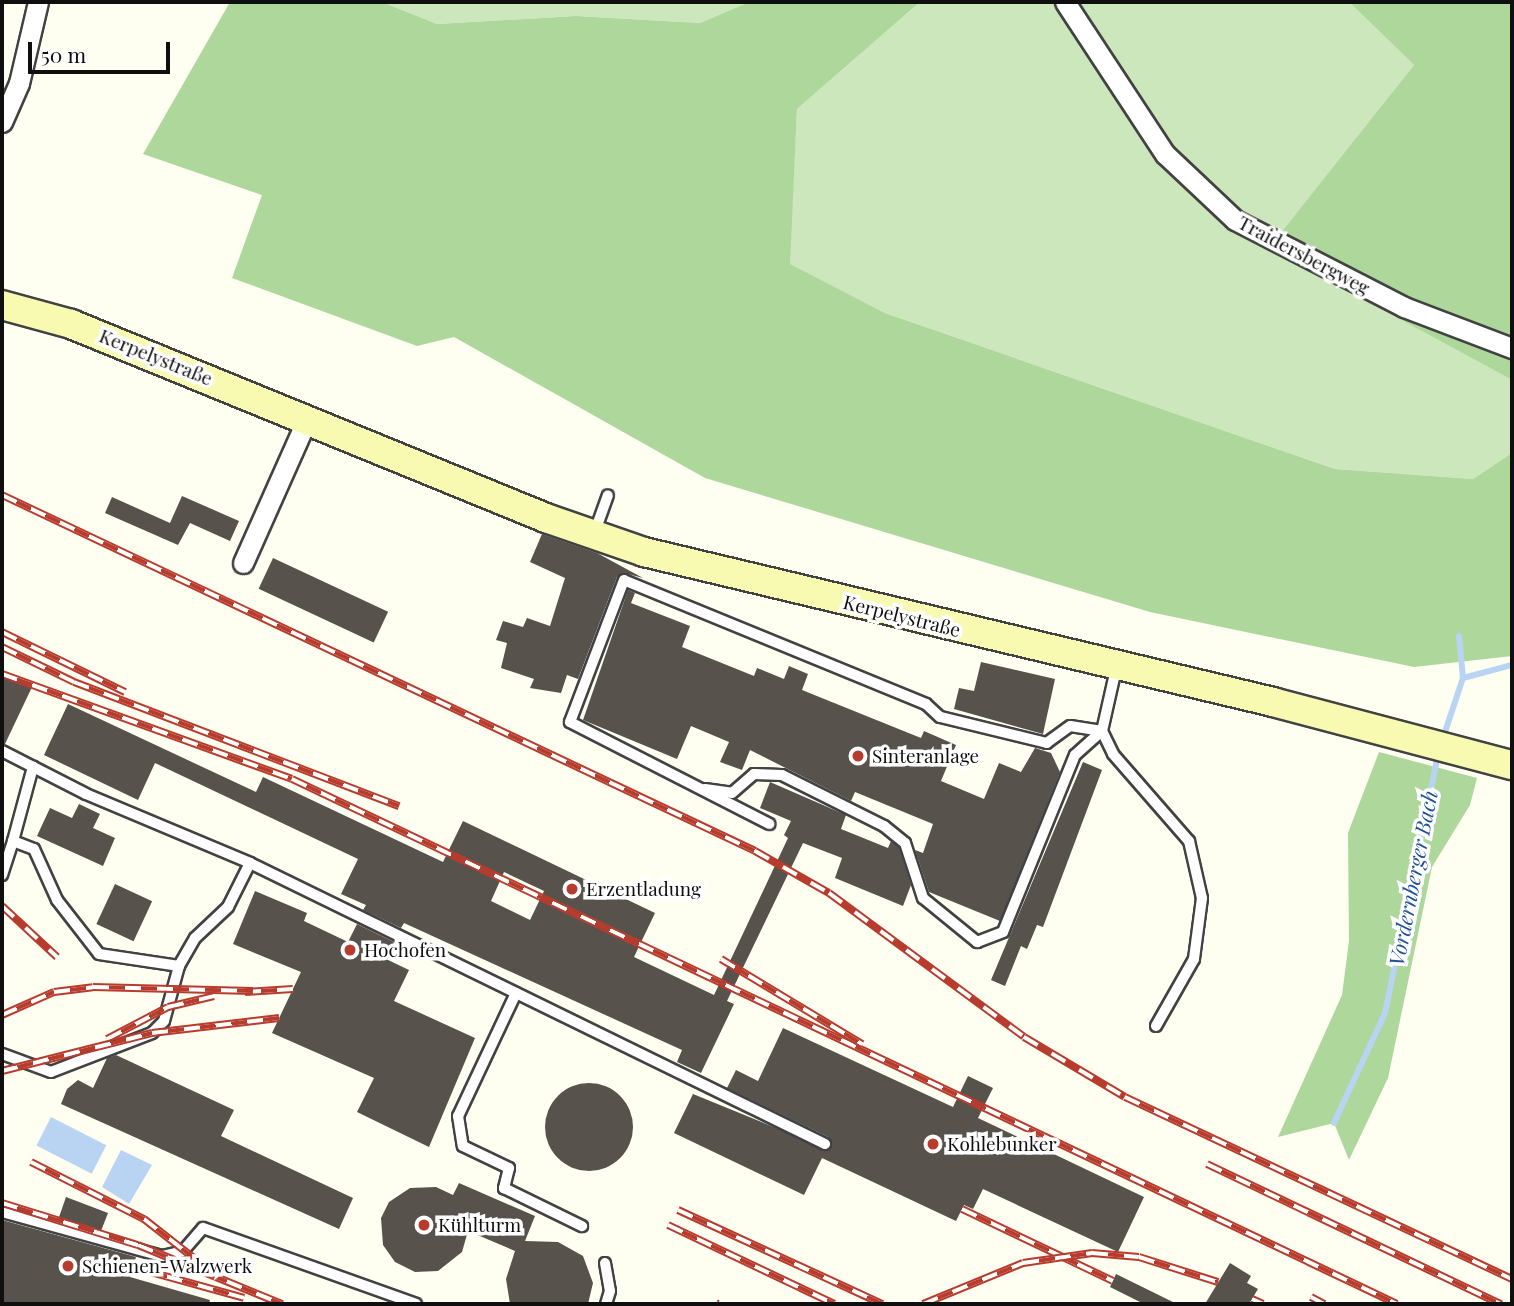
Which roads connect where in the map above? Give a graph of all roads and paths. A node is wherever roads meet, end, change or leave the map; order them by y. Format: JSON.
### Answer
{"nodes":[{"id":1,"x":38,"y":2,"type":"edge"},
{"id":2,"x":1065,"y":2,"type":"edge"},
{"id":3,"x":2,"y":122,"type":"edge"},
{"id":4,"x":2,"y":305,"type":"edge"},
{"id":5,"x":1512,"y":348,"type":"edge"},
{"id":6,"x":307,"y":419,"type":"junction"},
{"id":7,"x":608,"y":495,"type":"dead end"},
{"id":8,"x":593,"y":536,"type":"junction"},
{"id":9,"x":243,"y":563,"type":"dead end"},
{"id":10,"x":1117,"y":666,"type":"junction"},
{"id":11,"x":1101,"y":732,"type":"junction"},
{"id":12,"x":2,"y":751,"type":"edge"},
{"id":13,"x":1512,"y":765,"type":"edge"},
{"id":14,"x":33,"y":766,"type":"junction"},
{"id":15,"x":705,"y":789,"type":"junction"},
{"id":16,"x":769,"y":824,"type":"dead end"},
{"id":17,"x":13,"y":841,"type":"junction"},
{"id":18,"x":250,"y":863,"type":"junction"},
{"id":19,"x":2,"y":875,"type":"edge"},
{"id":20,"x":179,"y":966,"type":"junction"},
{"id":21,"x":516,"y":993,"type":"junction"},
{"id":22,"x":1156,"y":1026,"type":"dead end"},
{"id":23,"x":2,"y":1054,"type":"edge"},
{"id":24,"x":825,"y":1144,"type":"dead end"},
{"id":25,"x":2,"y":1212,"type":"edge"},
{"id":26,"x":582,"y":1226,"type":"dead end"},
{"id":27,"x":605,"y":1264,"type":"dead end"},
{"id":28,"x":416,"y":1304,"type":"edge"},
{"id":29,"x":606,"y":1304,"type":"edge"}],
"edges":[{"from":1,"to":3,"type":"street"},
{"from":2,"to":5,"type":"street","name":"Traidersbergweg"},
{"from":4,"to":6,"type":"main road","name":"Kerpelystraße"},
{"from":6,"to":8,"type":"main road","name":"Kerpelystraße"},
{"from":6,"to":9,"type":"street"},
{"from":7,"to":8,"type":"lane"},
{"from":8,"to":10,"type":"main road","name":"Kerpelystraße"},
{"from":10,"to":11,"type":"lane"},
{"from":10,"to":13,"type":"main road","name":"Kerpelystraße"},
{"from":11,"to":15,"type":"lane"},
{"from":11,"to":15,"type":"lane"},
{"from":11,"to":22,"type":"lane"},
{"from":12,"to":14,"type":"lane"},
{"from":14,"to":17,"type":"lane"},
{"from":14,"to":18,"type":"lane"},
{"from":15,"to":16,"type":"lane"},
{"from":17,"to":19,"type":"lane"},
{"from":17,"to":20,"type":"lane"},
{"from":18,"to":20,"type":"lane"},
{"from":18,"to":21,"type":"lane"},
{"from":20,"to":23,"type":"lane"},
{"from":21,"to":24,"type":"lane"},
{"from":21,"to":26,"type":"lane"},
{"from":25,"to":28,"type":"lane"},
{"from":27,"to":29,"type":"lane"}]}
